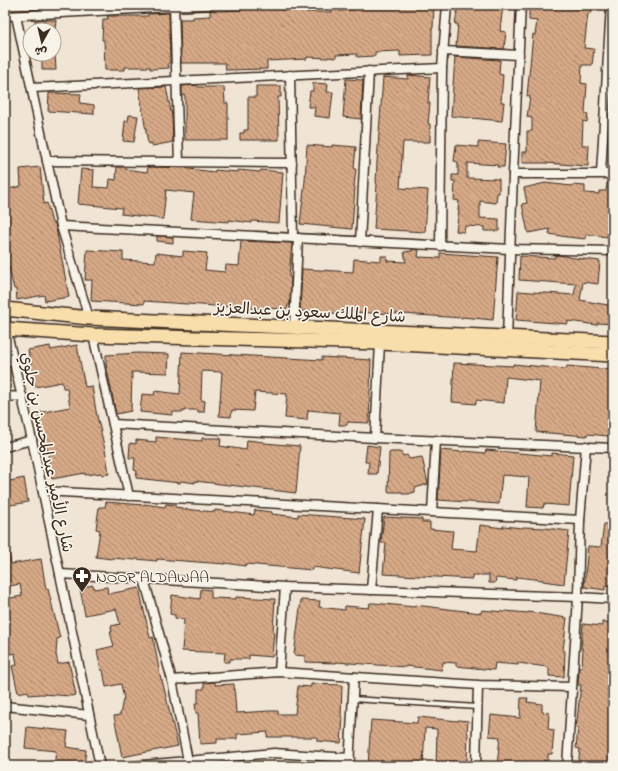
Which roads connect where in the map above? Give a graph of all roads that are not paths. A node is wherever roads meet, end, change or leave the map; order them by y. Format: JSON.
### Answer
{"nodes":[{"id":1,"x":209,"y":5,"type":"edge"},
{"id":2,"x":447,"y":5,"type":"edge"},
{"id":3,"x":521,"y":5,"type":"edge"},
{"id":4,"x":611,"y":5,"type":"edge"},
{"id":5,"x":174,"y":6,"type":"edge"},
{"id":6,"x":5,"y":16,"type":"edge"},
{"id":7,"x":16,"y":16,"type":"junction"},
{"id":8,"x":443,"y":51,"type":"junction"},
{"id":9,"x":519,"y":56,"type":"junction"},
{"id":10,"x":442,"y":68,"type":"junction"},
{"id":11,"x":369,"y":71,"type":"junction"},
{"id":12,"x":290,"y":75,"type":"junction"},
{"id":13,"x":176,"y":81,"type":"junction"},
{"id":14,"x":32,"y":88,"type":"junction"},
{"id":15,"x":47,"y":160,"type":"junction"},
{"id":16,"x":179,"y":162,"type":"junction"},
{"id":17,"x":292,"y":163,"type":"junction"},
{"id":18,"x":600,"y":173,"type":"junction"},
{"id":19,"x":513,"y":174,"type":"junction"},
{"id":20,"x":613,"y":174,"type":"edge"},
{"id":21,"x":61,"y":226,"type":"junction"},
{"id":22,"x":296,"y":238,"type":"junction"},
{"id":23,"x":360,"y":242,"type":"junction"},
{"id":24,"x":440,"y":246,"type":"junction"},
{"id":25,"x":510,"y":249,"type":"junction"},
{"id":26,"x":613,"y":251,"type":"edge"},
{"id":27,"x":5,"y":309,"type":"edge"},
{"id":28,"x":89,"y":318,"type":"junction"},
{"id":29,"x":294,"y":328,"type":"junction"},
{"id":30,"x":6,"y":329,"type":"edge"},
{"id":31,"x":93,"y":335,"type":"junction"},
{"id":32,"x":507,"y":338,"type":"junction"},
{"id":33,"x":613,"y":342,"type":"edge"},
{"id":34,"x":380,"y":343,"type":"junction"},
{"id":35,"x":613,"y":355,"type":"edge"},
{"id":36,"x":15,"y":363,"type":"junction"},
{"id":37,"x":5,"y":364,"type":"edge"},
{"id":38,"x":5,"y":396,"type":"edge"},
{"id":39,"x":23,"y":397,"type":"junction"},
{"id":40,"x":113,"y":424,"type":"junction"},
{"id":41,"x":376,"y":438,"type":"junction"},
{"id":42,"x":32,"y":440,"type":"junction"},
{"id":43,"x":436,"y":440,"type":"junction"},
{"id":44,"x":586,"y":446,"type":"junction"},
{"id":45,"x":5,"y":447,"type":"edge"},
{"id":46,"x":613,"y":448,"type":"edge"},
{"id":47,"x":43,"y":491,"type":"junction"},
{"id":48,"x":129,"y":496,"type":"junction"},
{"id":49,"x":378,"y":510,"type":"junction"},
{"id":50,"x":432,"y":512,"type":"junction"},
{"id":51,"x":580,"y":520,"type":"junction"},
{"id":52,"x":60,"y":574,"type":"junction"},
{"id":53,"x":144,"y":579,"type":"junction"},
{"id":54,"x":285,"y":587,"type":"junction"},
{"id":55,"x":372,"y":590,"type":"junction"},
{"id":56,"x":578,"y":597,"type":"junction"},
{"id":57,"x":613,"y":599,"type":"edge"},
{"id":58,"x":279,"y":672,"type":"junction"},
{"id":59,"x":354,"y":677,"type":"junction"},
{"id":60,"x":172,"y":680,"type":"junction"},
{"id":61,"x":478,"y":685,"type":"junction"},
{"id":62,"x":571,"y":687,"type":"junction"},
{"id":63,"x":353,"y":699,"type":"junction"},
{"id":64,"x":5,"y":706,"type":"edge"},
{"id":65,"x":477,"y":707,"type":"junction"},
{"id":66,"x":89,"y":715,"type":"junction"},
{"id":67,"x":188,"y":761,"type":"junction"},
{"id":68,"x":349,"y":762,"type":"edge"},
{"id":69,"x":100,"y":766,"type":"edge"},
{"id":70,"x":132,"y":766,"type":"edge"},
{"id":71,"x":476,"y":766,"type":"edge"},
{"id":72,"x":567,"y":766,"type":"edge"}],
"edges":[{"from":1,"to":5,"type":"street"},
{"from":2,"to":8,"type":"street"},
{"from":3,"to":9,"type":"street"},
{"from":4,"to":18,"type":"street"},
{"from":5,"to":7,"type":"street"},
{"from":5,"to":13,"type":"street"},
{"from":6,"to":7,"type":"street"},
{"from":7,"to":14,"type":"street"},
{"from":8,"to":9,"type":"street"},
{"from":8,"to":10,"type":"street"},
{"from":9,"to":19,"type":"street"},
{"from":10,"to":11,"type":"street"},
{"from":10,"to":24,"type":"street"},
{"from":11,"to":12,"type":"street"},
{"from":11,"to":23,"type":"street"},
{"from":12,"to":13,"type":"street"},
{"from":12,"to":17,"type":"street"},
{"from":13,"to":14,"type":"street"},
{"from":13,"to":16,"type":"street"},
{"from":14,"to":15,"type":"street"},
{"from":15,"to":16,"type":"street"},
{"from":15,"to":21,"type":"street"},
{"from":16,"to":17,"type":"street"},
{"from":17,"to":22,"type":"street"},
{"from":18,"to":19,"type":"street"},
{"from":18,"to":20,"type":"street"},
{"from":19,"to":25,"type":"street"},
{"from":21,"to":22,"type":"street"},
{"from":21,"to":28,"type":"street"},
{"from":22,"to":23,"type":"street"},
{"from":22,"to":29,"type":"street"},
{"from":23,"to":24,"type":"street"},
{"from":24,"to":25,"type":"street"},
{"from":25,"to":26,"type":"street"},
{"from":25,"to":32,"type":"street"},
{"from":27,"to":28,"type":"main road","name":"شارع الملك سعود بن عبدالعزيز"},
{"from":27,"to":30,"type":"street","name":"شارع الأمير عبدالمحسن بن جلوي"},
{"from":28,"to":29,"type":"main road","name":"شارع الملك سعود بن عبدالعزيز"},
{"from":29,"to":32,"type":"main road","name":"شارع الملك سعود بن عبدالعزيز"},
{"from":30,"to":31,"type":"main road","name":"شارع الملك سعود بن عبدالعزيز"},
{"from":30,"to":36,"type":"street","name":"شارع الأمير عبدالمحسن بن جلوي"},
{"from":31,"to":34,"type":"main road","name":"شارع الملك سعود بن عبدالعزيز"},
{"from":31,"to":40,"type":"street"},
{"from":32,"to":33,"type":"main road","name":"شارع الملك سعود بن عبدالعزيز"},
{"from":34,"to":35,"type":"main road","name":"شارع الملك سعود بن عبدالعزيز"},
{"from":34,"to":41,"type":"street"},
{"from":36,"to":37,"type":"lane"},
{"from":36,"to":39,"type":"street","name":"شارع الأمير عبدالمحسن بن جلوي"},
{"from":38,"to":39,"type":"street"},
{"from":39,"to":42,"type":"street","name":"شارع الأمير عبدالمحسن بن جلوي"},
{"from":40,"to":41,"type":"street"},
{"from":40,"to":48,"type":"street"},
{"from":41,"to":43,"type":"street"},
{"from":42,"to":45,"type":"street"},
{"from":42,"to":47,"type":"street","name":"شارع الأمير عبدالمحسن بن جلوي"},
{"from":43,"to":44,"type":"street"},
{"from":43,"to":50,"type":"street"},
{"from":44,"to":46,"type":"street"},
{"from":44,"to":51,"type":"street"},
{"from":47,"to":48,"type":"street"},
{"from":47,"to":52,"type":"street","name":"شارع الأمير عبدالمحسن بن جلوي"},
{"from":48,"to":49,"type":"street"},
{"from":49,"to":50,"type":"street"},
{"from":49,"to":55,"type":"street"},
{"from":50,"to":51,"type":"street"},
{"from":51,"to":56,"type":"street"},
{"from":52,"to":53,"type":"street"},
{"from":52,"to":66,"type":"street","name":"شارع الأمير عبدالمحسن بن جلوي"},
{"from":53,"to":54,"type":"street"},
{"from":53,"to":60,"type":"street"},
{"from":54,"to":55,"type":"street"},
{"from":54,"to":58,"type":"street"},
{"from":55,"to":56,"type":"street"},
{"from":56,"to":57,"type":"street"},
{"from":56,"to":62,"type":"street"},
{"from":58,"to":59,"type":"street"},
{"from":58,"to":60,"type":"street"},
{"from":59,"to":61,"type":"street"},
{"from":59,"to":63,"type":"street"},
{"from":60,"to":67,"type":"street"},
{"from":61,"to":62,"type":"street"},
{"from":61,"to":65,"type":"street"},
{"from":62,"to":72,"type":"street"},
{"from":63,"to":65,"type":"lane"},
{"from":63,"to":68,"type":"street"},
{"from":64,"to":66,"type":"street"},
{"from":65,"to":71,"type":"street"},
{"from":66,"to":69,"type":"street","name":"شارع الأمير عبدالمحسن بن جلوي"},
{"from":67,"to":68,"type":"street"},
{"from":67,"to":70,"type":"street"}]}
